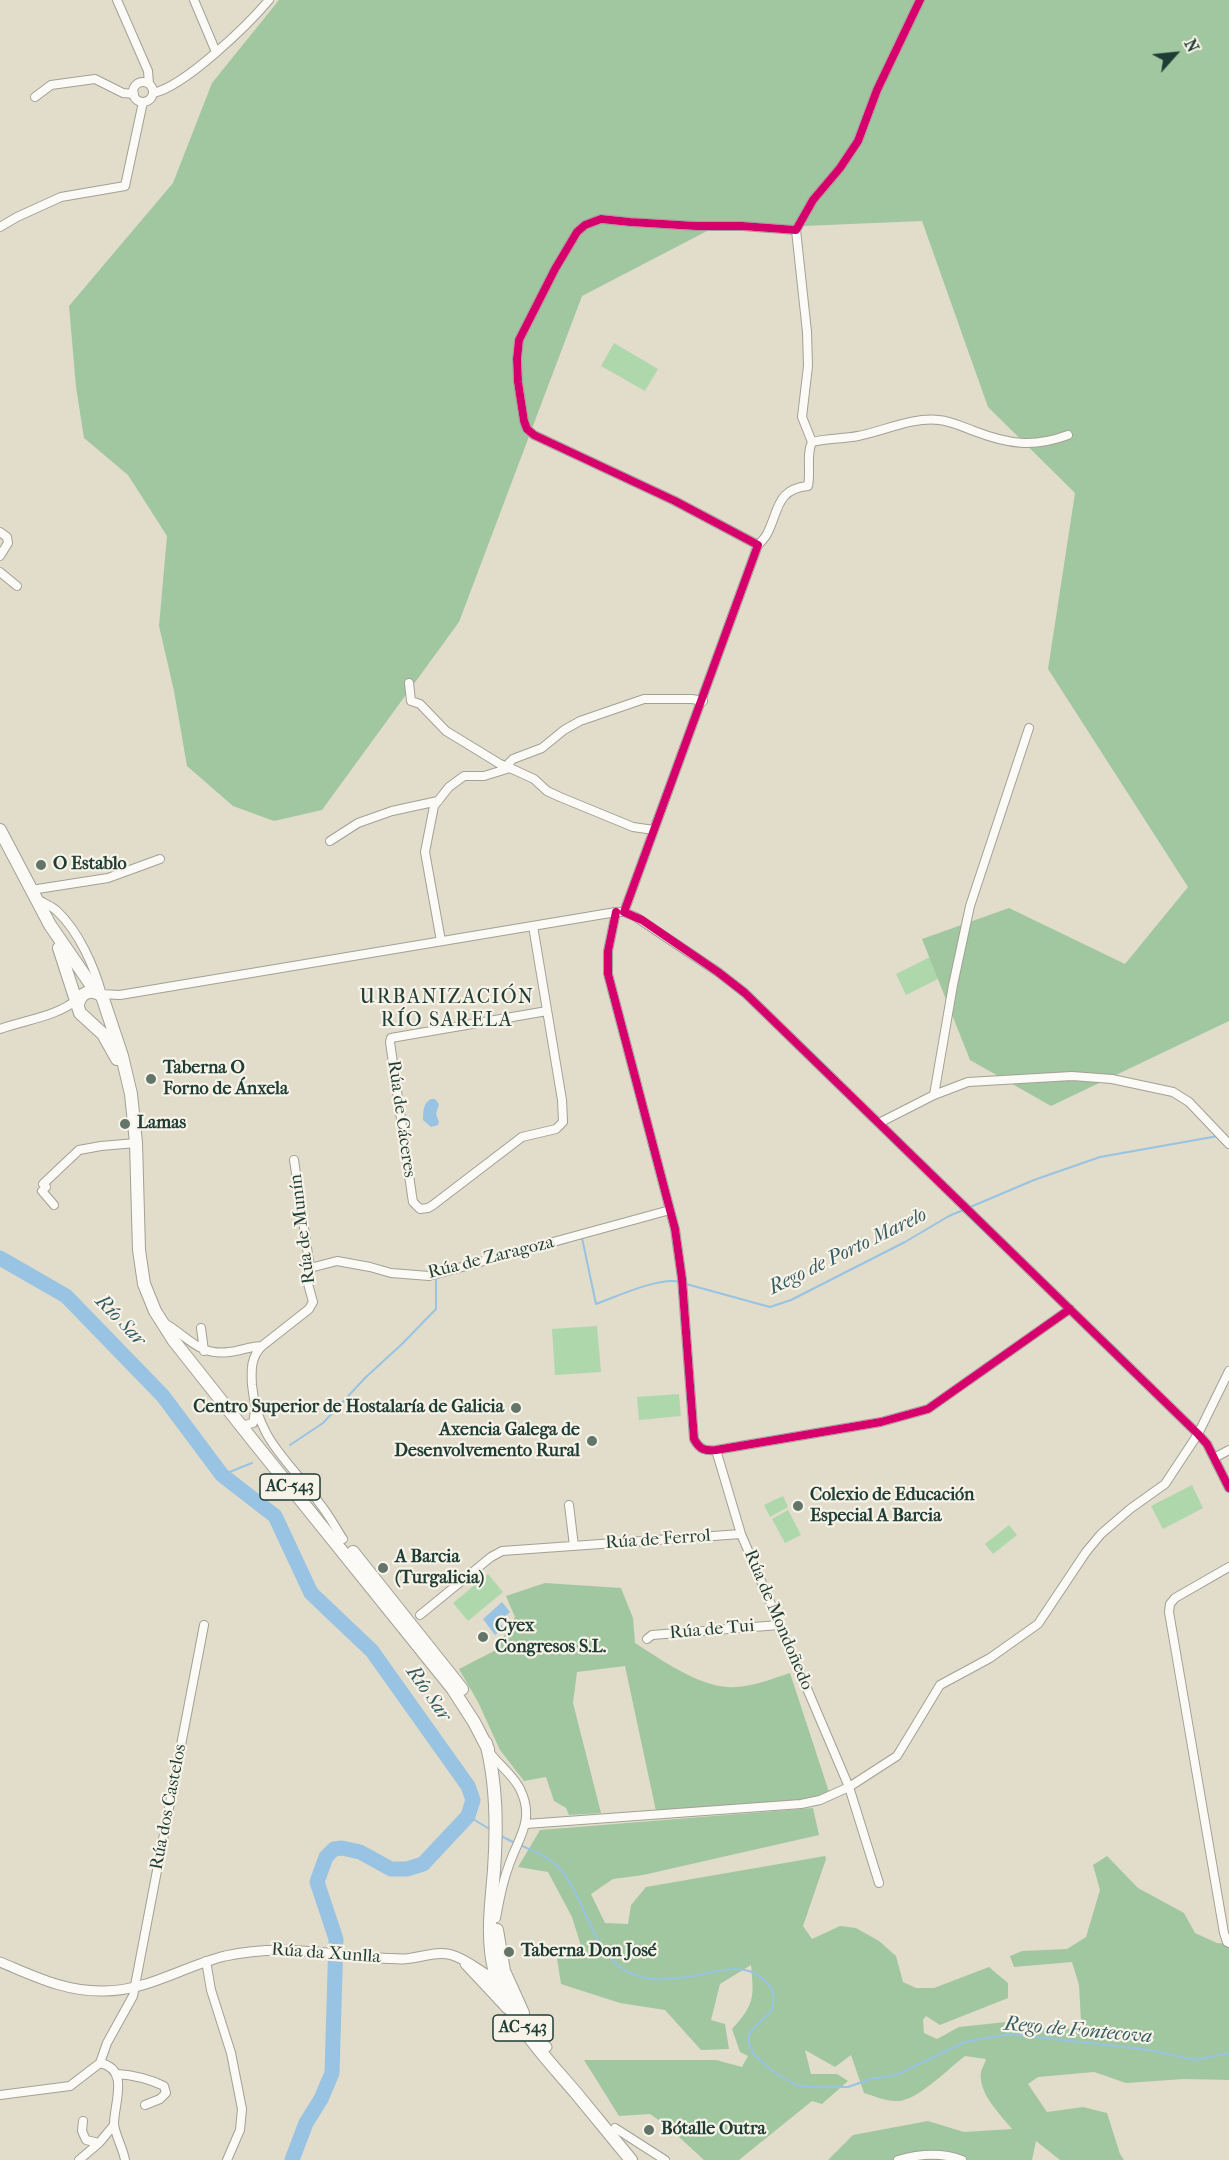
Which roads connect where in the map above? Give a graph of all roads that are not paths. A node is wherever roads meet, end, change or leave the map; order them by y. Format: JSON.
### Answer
{"nodes":[{"id":1,"x":117,"y":0,"type":"edge"},
{"id":2,"x":194,"y":0,"type":"edge"},
{"id":3,"x":269,"y":0,"type":"edge"},
{"id":4,"x":920,"y":0,"type":"edge"},
{"id":5,"x":216,"y":52,"type":"junction"},
{"id":6,"x":148,"y":84,"type":"junction"},
{"id":7,"x":153,"y":93,"type":"junction"},
{"id":8,"x":134,"y":94,"type":"junction"},
{"id":9,"x":35,"y":97,"type":"dead end"},
{"id":10,"x":143,"y":102,"type":"junction"},
{"id":11,"x":0,"y":227,"type":"edge"},
{"id":12,"x":796,"y":230,"type":"junction"},
{"id":13,"x":1068,"y":435,"type":"dead end"},
{"id":14,"x":812,"y":442,"type":"junction"},
{"id":15,"x":3,"y":535,"type":"edge"},
{"id":16,"x":758,"y":545,"type":"junction"},
{"id":17,"x":0,"y":556,"type":"edge"},
{"id":18,"x":0,"y":572,"type":"edge"},
{"id":19,"x":17,"y":585,"type":"dead end"},
{"id":20,"x":409,"y":683,"type":"dead end"},
{"id":21,"x":703,"y":701,"type":"junction"},
{"id":22,"x":1029,"y":728,"type":"dead end"},
{"id":23,"x":510,"y":768,"type":"junction"},
{"id":24,"x":438,"y":801,"type":"junction"},
{"id":25,"x":0,"y":830,"type":"edge"},
{"id":26,"x":654,"y":830,"type":"junction"},
{"id":27,"x":330,"y":841,"type":"dead end"},
{"id":28,"x":160,"y":859,"type":"dead end"},
{"id":29,"x":34,"y":894,"type":"junction"},
{"id":30,"x":620,"y":912,"type":"junction"},
{"id":31,"x":50,"y":925,"type":"junction"},
{"id":32,"x":533,"y":926,"type":"junction"},
{"id":33,"x":441,"y":941,"type":"junction"},
{"id":34,"x":103,"y":1002,"type":"junction"},
{"id":35,"x":79,"y":1005,"type":"junction"},
{"id":36,"x":59,"y":1011,"type":"junction"},
{"id":37,"x":547,"y":1011,"type":"junction"},
{"id":38,"x":0,"y":1029,"type":"edge"},
{"id":39,"x":130,"y":1088,"type":"junction"},
{"id":40,"x":934,"y":1095,"type":"junction"},
{"id":41,"x":879,"y":1123,"type":"junction"},
{"id":42,"x":136,"y":1143,"type":"junction"},
{"id":43,"x":1228,"y":1143,"type":"edge"},
{"id":44,"x":294,"y":1160,"type":"dead end"},
{"id":45,"x":54,"y":1205,"type":"dead end"},
{"id":46,"x":670,"y":1210,"type":"junction"},
{"id":47,"x":310,"y":1268,"type":"junction"},
{"id":48,"x":1070,"y":1309,"type":"junction"},
{"id":49,"x":160,"y":1321,"type":"junction"},
{"id":50,"x":201,"y":1328,"type":"dead end"},
{"id":51,"x":262,"y":1346,"type":"junction"},
{"id":52,"x":204,"y":1351,"type":"junction"},
{"id":53,"x":1229,"y":1371,"type":"edge"},
{"id":54,"x":224,"y":1402,"type":"junction"},
{"id":55,"x":256,"y":1410,"type":"junction"},
{"id":56,"x":245,"y":1425,"type":"junction"},
{"id":57,"x":1198,"y":1434,"type":"junction"},
{"id":58,"x":716,"y":1450,"type":"junction"},
{"id":59,"x":1229,"y":1450,"type":"edge"},
{"id":60,"x":1214,"y":1458,"type":"junction"},
{"id":61,"x":1229,"y":1488,"type":"edge"},
{"id":62,"x":569,"y":1505,"type":"dead end"},
{"id":63,"x":741,"y":1534,"type":"junction"},
{"id":64,"x":343,"y":1539,"type":"junction"},
{"id":65,"x":574,"y":1546,"type":"junction"},
{"id":66,"x":1229,"y":1567,"type":"edge"},
{"id":67,"x":420,"y":1615,"type":"dead end"},
{"id":68,"x":204,"y":1625,"type":"dead end"},
{"id":69,"x":779,"y":1625,"type":"junction"},
{"id":70,"x":646,"y":1639,"type":"dead end"},
{"id":71,"x":488,"y":1749,"type":"junction"},
{"id":72,"x":849,"y":1788,"type":"junction"},
{"id":73,"x":526,"y":1824,"type":"junction"},
{"id":74,"x":494,"y":1866,"type":"junction"},
{"id":75,"x":879,"y":1882,"type":"dead end"},
{"id":76,"x":496,"y":1922,"type":"junction"},
{"id":77,"x":490,"y":1939,"type":"junction"},
{"id":78,"x":1229,"y":1942,"type":"edge"},
{"id":79,"x":489,"y":1953,"type":"junction"},
{"id":80,"x":461,"y":1960,"type":"junction"},
{"id":81,"x":206,"y":1961,"type":"junction"},
{"id":82,"x":0,"y":1962,"type":"edge"},
{"id":83,"x":474,"y":1965,"type":"junction"},
{"id":84,"x":492,"y":1981,"type":"junction"},
{"id":85,"x":134,"y":1988,"type":"junction"},
{"id":86,"x":518,"y":2021,"type":"junction"},
{"id":87,"x":547,"y":2047,"type":"junction"},
{"id":88,"x":100,"y":2063,"type":"junction"},
{"id":89,"x":117,"y":2074,"type":"junction"},
{"id":90,"x":0,"y":2095,"type":"edge"},
{"id":91,"x":145,"y":2105,"type":"dead end"},
{"id":92,"x":83,"y":2121,"type":"dead end"},
{"id":93,"x":114,"y":2125,"type":"junction"},
{"id":94,"x":615,"y":2128,"type":"junction"},
{"id":95,"x":99,"y":2143,"type":"junction"},
{"id":96,"x":79,"y":2160,"type":"edge"},
{"id":97,"x":125,"y":2160,"type":"edge"},
{"id":98,"x":227,"y":2160,"type":"edge"},
{"id":99,"x":631,"y":2160,"type":"edge"},
{"id":100,"x":641,"y":2160,"type":"edge"},
{"id":101,"x":665,"y":2160,"type":"edge"},
{"id":102,"x":898,"y":2160,"type":"edge"},
{"id":103,"x":962,"y":2160,"type":"edge"}],
"edges":[{"from":1,"to":6,"type":"street"},
{"from":2,"to":5,"type":"street"},
{"from":3,"to":5,"type":"street"},
{"from":4,"to":12,"type":"street"},
{"from":5,"to":7,"type":"street"},
{"from":6,"to":7,"type":"street"},
{"from":6,"to":8,"type":"street"},
{"from":7,"to":10,"type":"street"},
{"from":8,"to":9,"type":"street"},
{"from":8,"to":10,"type":"street"},
{"from":10,"to":11,"type":"street"},
{"from":12,"to":14,"type":"street"},
{"from":12,"to":16,"type":"street"},
{"from":13,"to":14,"type":"street"},
{"from":14,"to":16,"type":"street"},
{"from":15,"to":17,"type":"street"},
{"from":16,"to":21,"type":"street"},
{"from":18,"to":19,"type":"street"},
{"from":20,"to":23,"type":"street"},
{"from":21,"to":23,"type":"street"},
{"from":21,"to":26,"type":"street"},
{"from":22,"to":40,"type":"street"},
{"from":23,"to":24,"type":"street"},
{"from":23,"to":26,"type":"street"},
{"from":24,"to":27,"type":"street"},
{"from":24,"to":33,"type":"street"},
{"from":25,"to":29,"type":"main road","number":"AC-543"},
{"from":26,"to":30,"type":"street"},
{"from":28,"to":29,"type":"street"},
{"from":29,"to":31,"type":"main road","number":"AC-543"},
{"from":29,"to":34,"type":"street"},
{"from":30,"to":32,"type":"street"},
{"from":30,"to":41,"type":"street"},
{"from":30,"to":46,"type":"street"},
{"from":31,"to":34,"type":"main road","number":"AC-543"},
{"from":31,"to":35,"type":"main road","number":"AC-543"},
{"from":32,"to":33,"type":"street"},
{"from":32,"to":37,"type":"street"},
{"from":33,"to":34,"type":"street"},
{"from":34,"to":35,"type":"main road"},
{"from":34,"to":35,"type":"main road"},
{"from":34,"to":39,"type":"main road","number":"AC-543"},
{"from":35,"to":36,"type":"street"},
{"from":35,"to":36,"type":"street"},
{"from":35,"to":39,"type":"main road","number":"AC-543"},
{"from":36,"to":38,"type":"street"},
{"from":37,"to":37,"type":"street","name":"Rúa de Cáceres"},
{"from":39,"to":42,"type":"main road","number":"AC-543"},
{"from":40,"to":41,"type":"street"},
{"from":40,"to":43,"type":"street"},
{"from":41,"to":48,"type":"street"},
{"from":42,"to":45,"type":"street"},
{"from":42,"to":49,"type":"main road","number":"AC-543"},
{"from":44,"to":47,"type":"street","name":"Rúa de Munín"},
{"from":46,"to":47,"type":"street","name":"Rúa de Zaragoza"},
{"from":46,"to":58,"type":"street"},
{"from":47,"to":51,"type":"street","name":"Rúa de Munín"},
{"from":48,"to":57,"type":"street"},
{"from":48,"to":58,"type":"street"},
{"from":49,"to":52,"type":"street"},
{"from":49,"to":54,"type":"main road","number":"AC-543"},
{"from":50,"to":52,"type":"street"},
{"from":51,"to":52,"type":"street","name":"Rúa de Munín"},
{"from":51,"to":55,"type":"street"},
{"from":53,"to":57,"type":"street"},
{"from":54,"to":56,"type":"main road","number":"AC-543"},
{"from":54,"to":71,"type":"main road","number":"AC-543"},
{"from":55,"to":56,"type":"street"},
{"from":55,"to":64,"type":"street"},
{"from":56,"to":64,"type":"main road","number":"AC-543"},
{"from":57,"to":60,"type":"street"},
{"from":57,"to":72,"type":"street"},
{"from":58,"to":63,"type":"street","name":"Rúa de Mondoñedo"},
{"from":59,"to":60,"type":"street"},
{"from":60,"to":61,"type":"street"},
{"from":62,"to":65,"type":"street"},
{"from":63,"to":65,"type":"street","name":"Rúa de Ferrol"},
{"from":63,"to":69,"type":"street","name":"Rúa de Mondoñedo"},
{"from":64,"to":71,"type":"main road","number":"AC-543"},
{"from":65,"to":67,"type":"street","name":"Rúa de Ferrol"},
{"from":66,"to":78,"type":"street"},
{"from":68,"to":85,"type":"street","name":"Rúa dos Castelos"},
{"from":69,"to":70,"type":"street","name":"Rúa de Tui"},
{"from":69,"to":72,"type":"street","name":"Rúa de Mondoñedo"},
{"from":71,"to":73,"type":"street"},
{"from":71,"to":74,"type":"main road","number":"AC-543"},
{"from":72,"to":73,"type":"street"},
{"from":72,"to":75,"type":"street","name":"Rúa de Mondoñedo"},
{"from":73,"to":76,"type":"street"},
{"from":74,"to":76,"type":"main road","number":"AC-543"},
{"from":74,"to":77,"type":"main road","number":"AC-543"},
{"from":76,"to":84,"type":"street"},
{"from":76,"to":87,"type":"main road","number":"AC-543"},
{"from":77,"to":79,"type":"street"},
{"from":77,"to":84,"type":"main road","number":"AC-543"},
{"from":79,"to":83,"type":"street"},
{"from":79,"to":84,"type":"street"},
{"from":80,"to":81,"type":"street","name":"Rúa da Xunlla"},
{"from":80,"to":83,"type":"street","name":"Rúa da Xunlla"},
{"from":80,"to":84,"type":"street","name":"Rúa da Xunlla"},
{"from":81,"to":85,"type":"street","name":"Rúa da Xunlla"},
{"from":81,"to":98,"type":"street"},
{"from":82,"to":85,"type":"street","name":"Rúa da Xunlla"},
{"from":83,"to":84,"type":"street","name":"Rúa da Xunlla"},
{"from":84,"to":86,"type":"main road","number":"AC-543"},
{"from":84,"to":86,"type":"street","name":"Rúa da Xunlla"},
{"from":84,"to":87,"type":"street"},
{"from":85,"to":88,"type":"street"},
{"from":86,"to":99,"type":"main road","number":"AC-543"},
{"from":87,"to":94,"type":"main road","number":"AC-543"},
{"from":88,"to":89,"type":"street"},
{"from":88,"to":90,"type":"street"},
{"from":89,"to":91,"type":"street"},
{"from":89,"to":93,"type":"street"},
{"from":92,"to":95,"type":"street"},
{"from":93,"to":95,"type":"street"},
{"from":93,"to":97,"type":"street"},
{"from":94,"to":100,"type":"main road","number":"AC-543"},
{"from":94,"to":101,"type":"street"},
{"from":95,"to":96,"type":"street"},
{"from":102,"to":103,"type":"street"}]}
